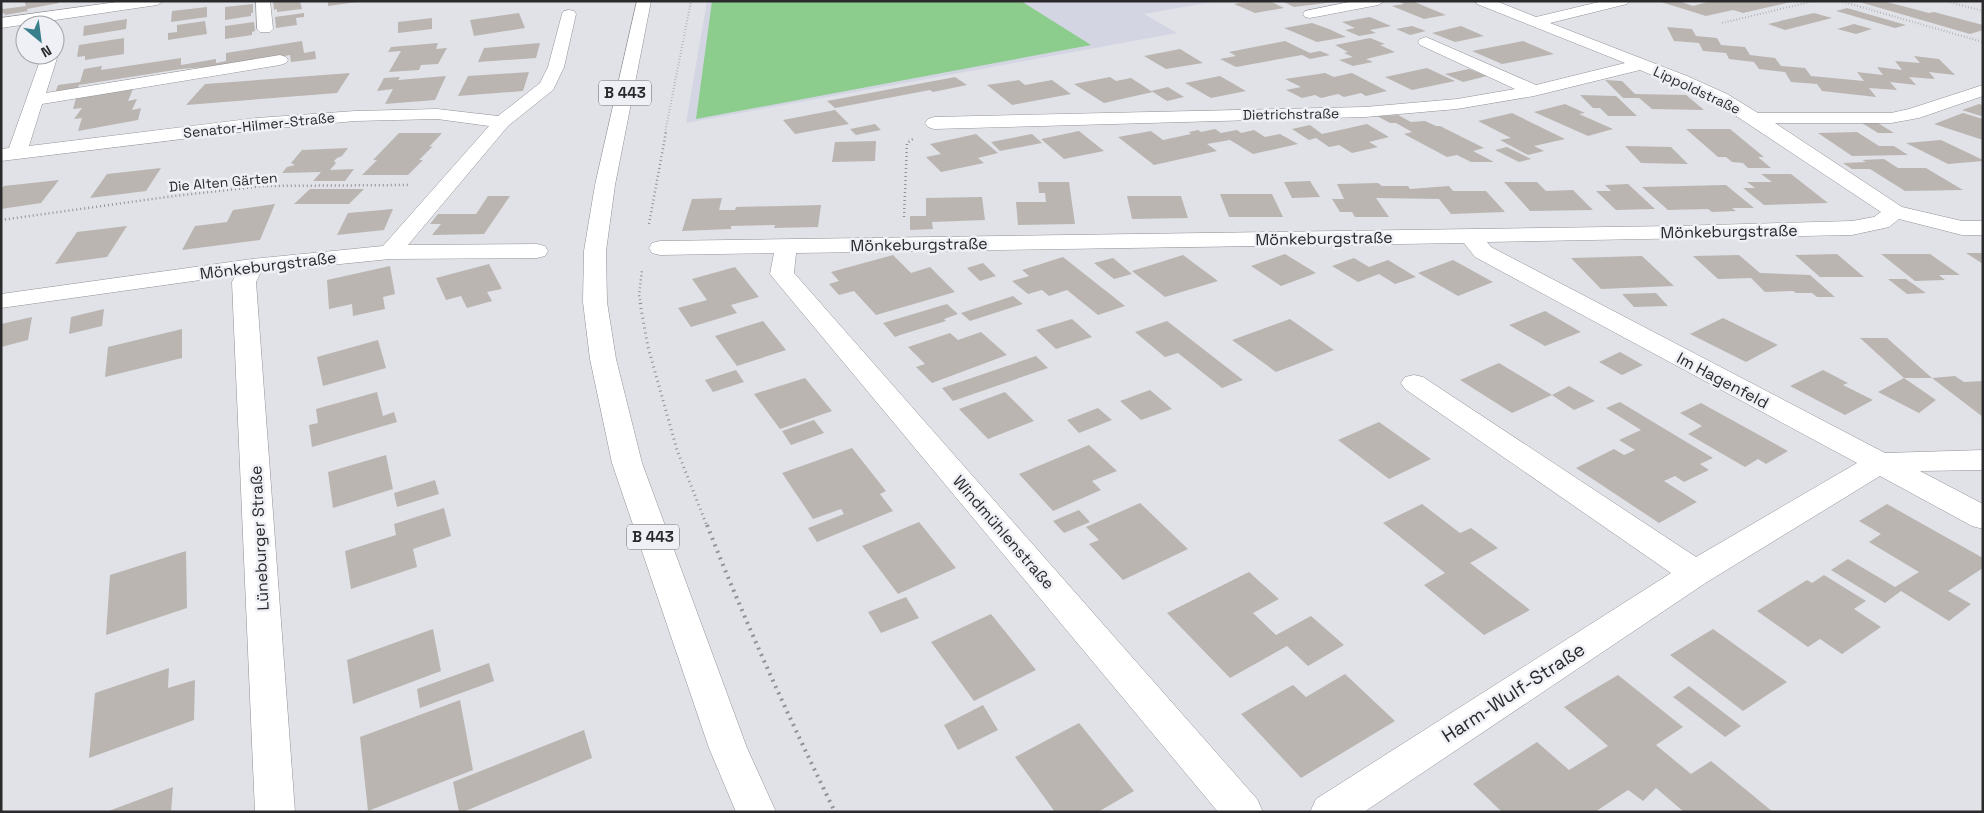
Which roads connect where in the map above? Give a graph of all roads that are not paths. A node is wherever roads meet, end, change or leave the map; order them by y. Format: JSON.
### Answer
{"nodes":[{"id":1,"x":157,"y":1,"type":"edge"},
{"id":2,"x":263,"y":1,"type":"edge"},
{"id":3,"x":644,"y":1,"type":"edge"},
{"id":4,"x":1378,"y":1,"type":"edge"},
{"id":5,"x":1482,"y":1,"type":"edge"},
{"id":6,"x":1622,"y":1,"type":"edge"},
{"id":7,"x":62,"y":14,"type":"joint"},
{"id":8,"x":569,"y":14,"type":"dead end"},
{"id":9,"x":1310,"y":14,"type":"dead end"},
{"id":10,"x":1534,"y":22,"type":"junction"},
{"id":11,"x":1,"y":23,"type":"edge"},
{"id":12,"x":265,"y":28,"type":"dead end"},
{"id":13,"x":1426,"y":42,"type":"dead end"},
{"id":14,"x":280,"y":60,"type":"dead end"},
{"id":15,"x":1643,"y":64,"type":"junction"},
{"id":16,"x":47,"y":65,"type":"edge"},
{"id":17,"x":1983,"y":90,"type":"edge"},
{"id":18,"x":1534,"y":91,"type":"junction"},
{"id":19,"x":36,"y":100,"type":"junction"},
{"id":20,"x":1754,"y":118,"type":"junction"},
{"id":21,"x":502,"y":122,"type":"junction"},
{"id":22,"x":934,"y":123,"type":"road end"},
{"id":23,"x":9,"y":153,"type":"edge"},
{"id":24,"x":1895,"y":212,"type":"junction"},
{"id":25,"x":1983,"y":228,"type":"edge"},
{"id":26,"x":1470,"y":236,"type":"junction"},
{"id":27,"x":786,"y":246,"type":"junction"},
{"id":28,"x":660,"y":248,"type":"dead end"},
{"id":29,"x":537,"y":251,"type":"dead end"},
{"id":30,"x":390,"y":252,"type":"junction"},
{"id":31,"x":252,"y":266,"type":"junction"},
{"id":32,"x":1,"y":301,"type":"edge"},
{"id":33,"x":1414,"y":383,"type":"dead end"},
{"id":34,"x":1983,"y":460,"type":"edge"},
{"id":35,"x":1880,"y":464,"type":"junction"},
{"id":36,"x":1983,"y":518,"type":"edge"},
{"id":37,"x":1695,"y":573,"type":"junction"},
{"id":38,"x":275,"y":812,"type":"edge"},
{"id":39,"x":756,"y":812,"type":"edge"},
{"id":40,"x":1244,"y":812,"type":"edge"},
{"id":41,"x":1330,"y":812,"type":"edge"}],
"edges":[{"from":1,"to":7,"type":"street"},
{"from":2,"to":12,"type":"street"},
{"from":3,"to":39,"type":"street","number":"B 443"},
{"from":4,"to":9,"type":"street"},
{"from":5,"to":10,"type":"street","name":"Lippoldstraße"},
{"from":6,"to":10,"type":"street"},
{"from":7,"to":11,"type":"street"},
{"from":8,"to":21,"type":"street"},
{"from":10,"to":15,"type":"street","name":"Lippoldstraße"},
{"from":13,"to":18,"type":"street"},
{"from":14,"to":19,"type":"street"},
{"from":15,"to":18,"type":"street","name":"Dietrichstraße"},
{"from":15,"to":20,"type":"street","name":"Lippoldstraße"},
{"from":16,"to":19,"type":"street","name":"Senator-Hilmer-Straße"},
{"from":17,"to":20,"type":"street"},
{"from":18,"to":22,"type":"street","name":"Dietrichstraße"},
{"from":19,"to":23,"type":"street","name":"Senator-Hilmer-Straße"},
{"from":20,"to":24,"type":"street","name":"Lippoldstraße"},
{"from":21,"to":23,"type":"street","name":"Senator-Hilmer-Straße"},
{"from":21,"to":30,"type":"street"},
{"from":24,"to":25,"type":"street"},
{"from":24,"to":26,"type":"street","name":"Mönkeburgstraße"},
{"from":26,"to":27,"type":"street","name":"Mönkeburgstraße"},
{"from":26,"to":35,"type":"street","name":"Im Hagenfeld"},
{"from":27,"to":28,"type":"street","name":"Mönkeburgstraße"},
{"from":27,"to":40,"type":"street","name":"Windmühlenstraße"},
{"from":29,"to":30,"type":"street","name":"Mönkeburgstraße"},
{"from":30,"to":31,"type":"street","name":"Mönkeburgstraße"},
{"from":31,"to":32,"type":"street","name":"Mönkeburgstraße"},
{"from":31,"to":38,"type":"street","name":"Lüneburger Straße"},
{"from":33,"to":37,"type":"street"},
{"from":34,"to":35,"type":"street"},
{"from":35,"to":36,"type":"street","name":"Im Hagenfeld"},
{"from":35,"to":37,"type":"street","name":"Harm-Wulf-Straße"},
{"from":37,"to":41,"type":"street","name":"Harm-Wulf-Straße"}]}
